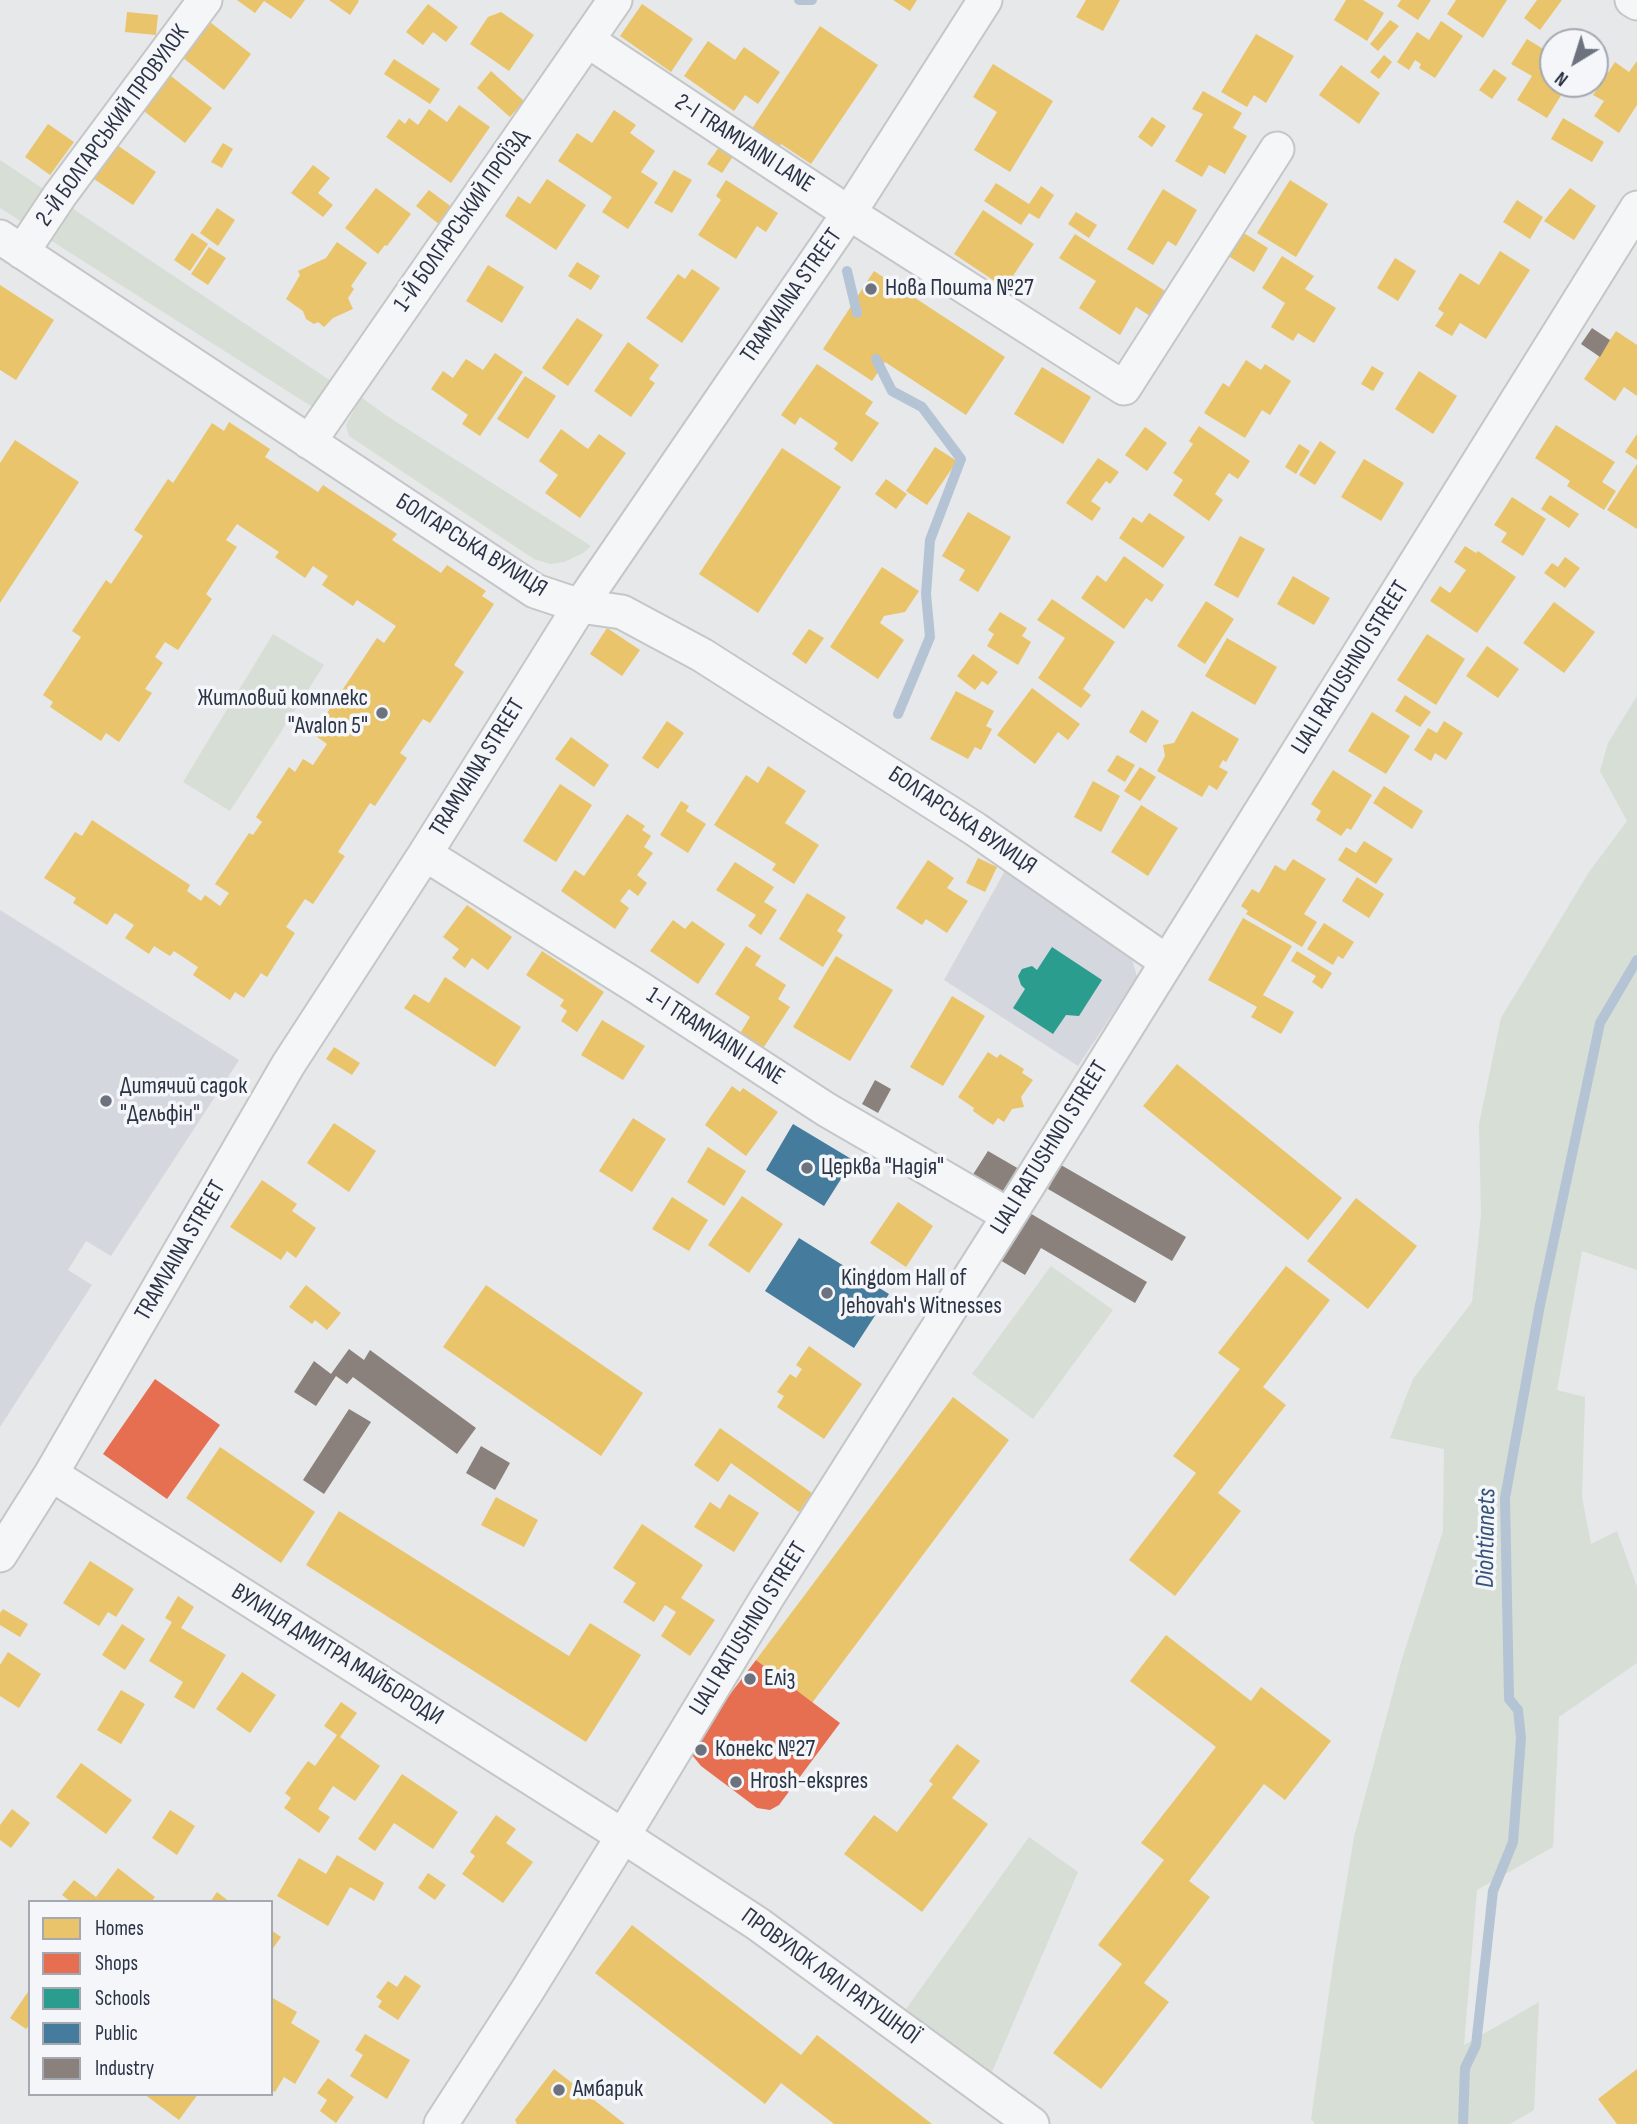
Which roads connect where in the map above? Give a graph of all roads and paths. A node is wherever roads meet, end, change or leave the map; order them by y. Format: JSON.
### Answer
{"nodes":[{"id":1,"x":205,"y":0,"type":"edge"},
{"id":2,"x":615,"y":0,"type":"edge"},
{"id":3,"x":985,"y":0,"type":"edge"},
{"id":4,"x":1632,"y":0,"type":"edge"},
{"id":5,"x":1637,"y":3,"type":"edge"},
{"id":6,"x":587,"y":40,"type":"junction"},
{"id":7,"x":1277,"y":149,"type":"dead end"},
{"id":8,"x":1637,"y":208,"type":"edge"},
{"id":9,"x":849,"y":213,"type":"junction"},
{"id":10,"x":11,"y":244,"type":"edge"},
{"id":11,"x":309,"y":442,"type":"junction"},
{"id":12,"x":580,"y":606,"type":"junction"},
{"id":13,"x":425,"y":854,"type":"junction"},
{"id":14,"x":1167,"y":962,"type":"junction"},
{"id":15,"x":1009,"y":1215,"type":"junction"},
{"id":16,"x":51,"y":1474,"type":"junction"},
{"id":17,"x":0,"y":1555,"type":"edge"},
{"id":18,"x":623,"y":1836,"type":"junction"},
{"id":19,"x":441,"y":2124,"type":"edge"},
{"id":20,"x":1032,"y":2124,"type":"edge"}],
"edges":[{"from":1,"to":10,"type":"street","name":"2-Й БОЛГАРСЬКИЙ ПРОВУЛОК"},
{"from":2,"to":6,"type":"street","name":"1-Й БОЛГАРСЬКИЙ ПРОЇЗД"},
{"from":3,"to":9,"type":"street","name":"TRAMVAINA STREET"},
{"from":4,"to":5,"type":"street"},
{"from":6,"to":9,"type":"street","name":"2-I TRAMVAINI LANE"},
{"from":6,"to":11,"type":"street","name":"1-Й БОЛГАРСЬКИЙ ПРОЇЗД"},
{"from":7,"to":9,"type":"street","name":"2-I TRAMVAINI LANE"},
{"from":8,"to":14,"type":"street","name":"LIALI RATUSHNOI STREET"},
{"from":9,"to":12,"type":"street","name":"TRAMVAINA STREET"},
{"from":10,"to":11,"type":"street","name":"БОЛГАРСЬКА ВУЛИЦЯ"},
{"from":11,"to":12,"type":"street","name":"БОЛГАРСЬКА ВУЛИЦЯ"},
{"from":12,"to":13,"type":"street","name":"TRAMVAINA STREET"},
{"from":12,"to":14,"type":"street","name":"БОЛГАРСЬКА ВУЛИЦЯ"},
{"from":13,"to":15,"type":"street","name":"1-I TRAMVAINI LANE"},
{"from":13,"to":16,"type":"street","name":"TRAMVAINA STREET"},
{"from":14,"to":15,"type":"street","name":"LIALI RATUSHNOI STREET"},
{"from":15,"to":18,"type":"street","name":"LIALI RATUSHNOI STREET"},
{"from":16,"to":17,"type":"street","name":"TRAMVAINA STREET"},
{"from":16,"to":18,"type":"street","name":"ВУЛИЦЯ ДМИТРА МАЙБОРОДИ"},
{"from":18,"to":19,"type":"street","name":"LIALI RATUSHNOI STREET"},
{"from":18,"to":20,"type":"street","name":"ПРОВУЛОК ЛЯЛІ РАТУШНОЇ"}]}
